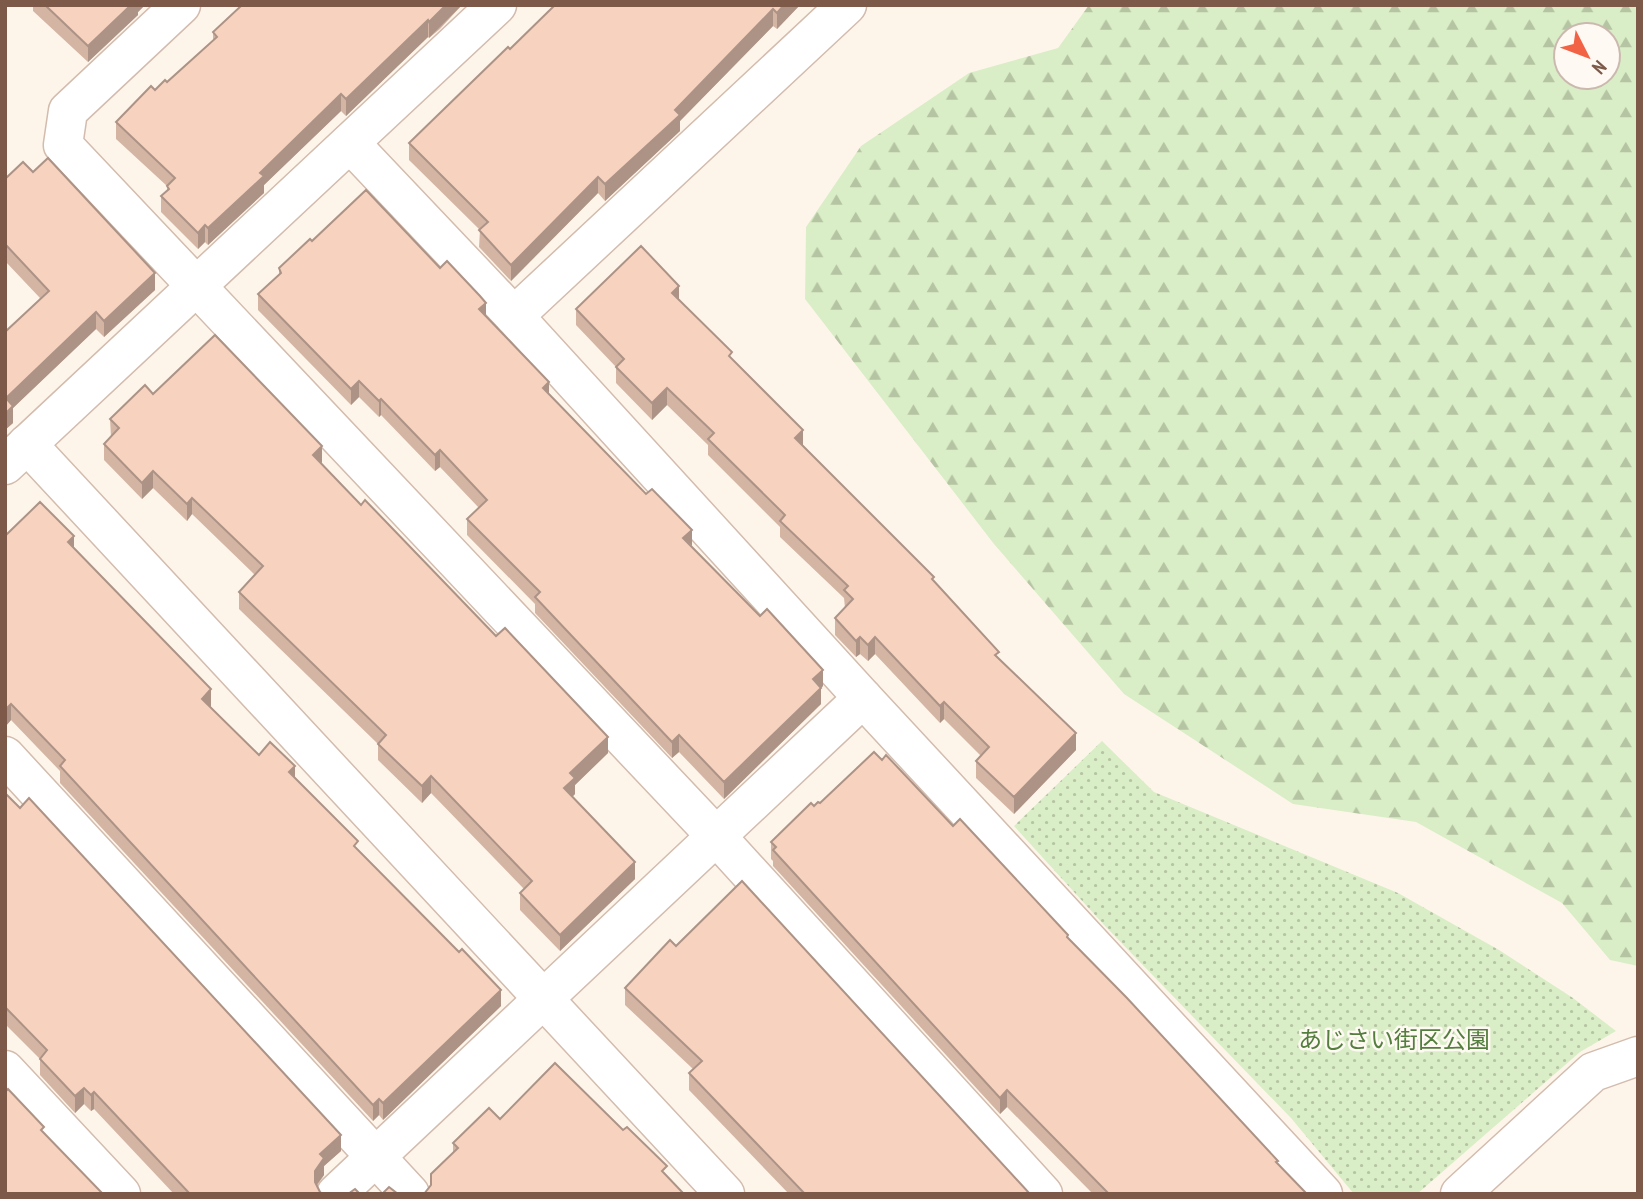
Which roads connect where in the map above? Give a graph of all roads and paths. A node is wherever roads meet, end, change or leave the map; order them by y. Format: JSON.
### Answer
{"nodes":[{"id":1,"x":181,"y":5,"type":"edge"},
{"id":2,"x":497,"y":5,"type":"edge"},
{"id":3,"x":847,"y":5,"type":"edge"},
{"id":4,"x":350,"y":143,"type":"junction"},
{"id":5,"x":196,"y":286,"type":"junction"},
{"id":6,"x":514,"y":316,"type":"junction"},
{"id":7,"x":16,"y":455,"type":"edge"},
{"id":8,"x":863,"y":698,"type":"junction"},
{"id":9,"x":5,"y":756,"type":"edge"},
{"id":10,"x":716,"y":836,"type":"junction"},
{"id":11,"x":544,"y":998,"type":"junction"},
{"id":12,"x":1638,"y":1056,"type":"edge"},
{"id":13,"x":5,"y":1070,"type":"edge"},
{"id":14,"x":376,"y":1157,"type":"junction"},
{"id":15,"x":121,"y":1194,"type":"edge"},
{"id":16,"x":336,"y":1194,"type":"edge"},
{"id":17,"x":410,"y":1194,"type":"edge"},
{"id":18,"x":725,"y":1194,"type":"edge"},
{"id":19,"x":1043,"y":1194,"type":"edge"},
{"id":20,"x":1323,"y":1194,"type":"edge"},
{"id":21,"x":1460,"y":1194,"type":"edge"}],
"edges":[{"from":1,"to":5,"type":"street"},
{"from":2,"to":4,"type":"street"},
{"from":3,"to":6,"type":"street"},
{"from":4,"to":5,"type":"street"},
{"from":4,"to":6,"type":"street"},
{"from":5,"to":7,"type":"street"},
{"from":5,"to":10,"type":"street"},
{"from":6,"to":8,"type":"street"},
{"from":7,"to":11,"type":"street"},
{"from":8,"to":10,"type":"street"},
{"from":8,"to":20,"type":"street"},
{"from":9,"to":14,"type":"street"},
{"from":10,"to":11,"type":"street"},
{"from":10,"to":19,"type":"street"},
{"from":11,"to":14,"type":"street"},
{"from":11,"to":18,"type":"street"},
{"from":12,"to":21,"type":"street"},
{"from":13,"to":15,"type":"street"},
{"from":14,"to":16,"type":"street"},
{"from":14,"to":17,"type":"street"}]}
